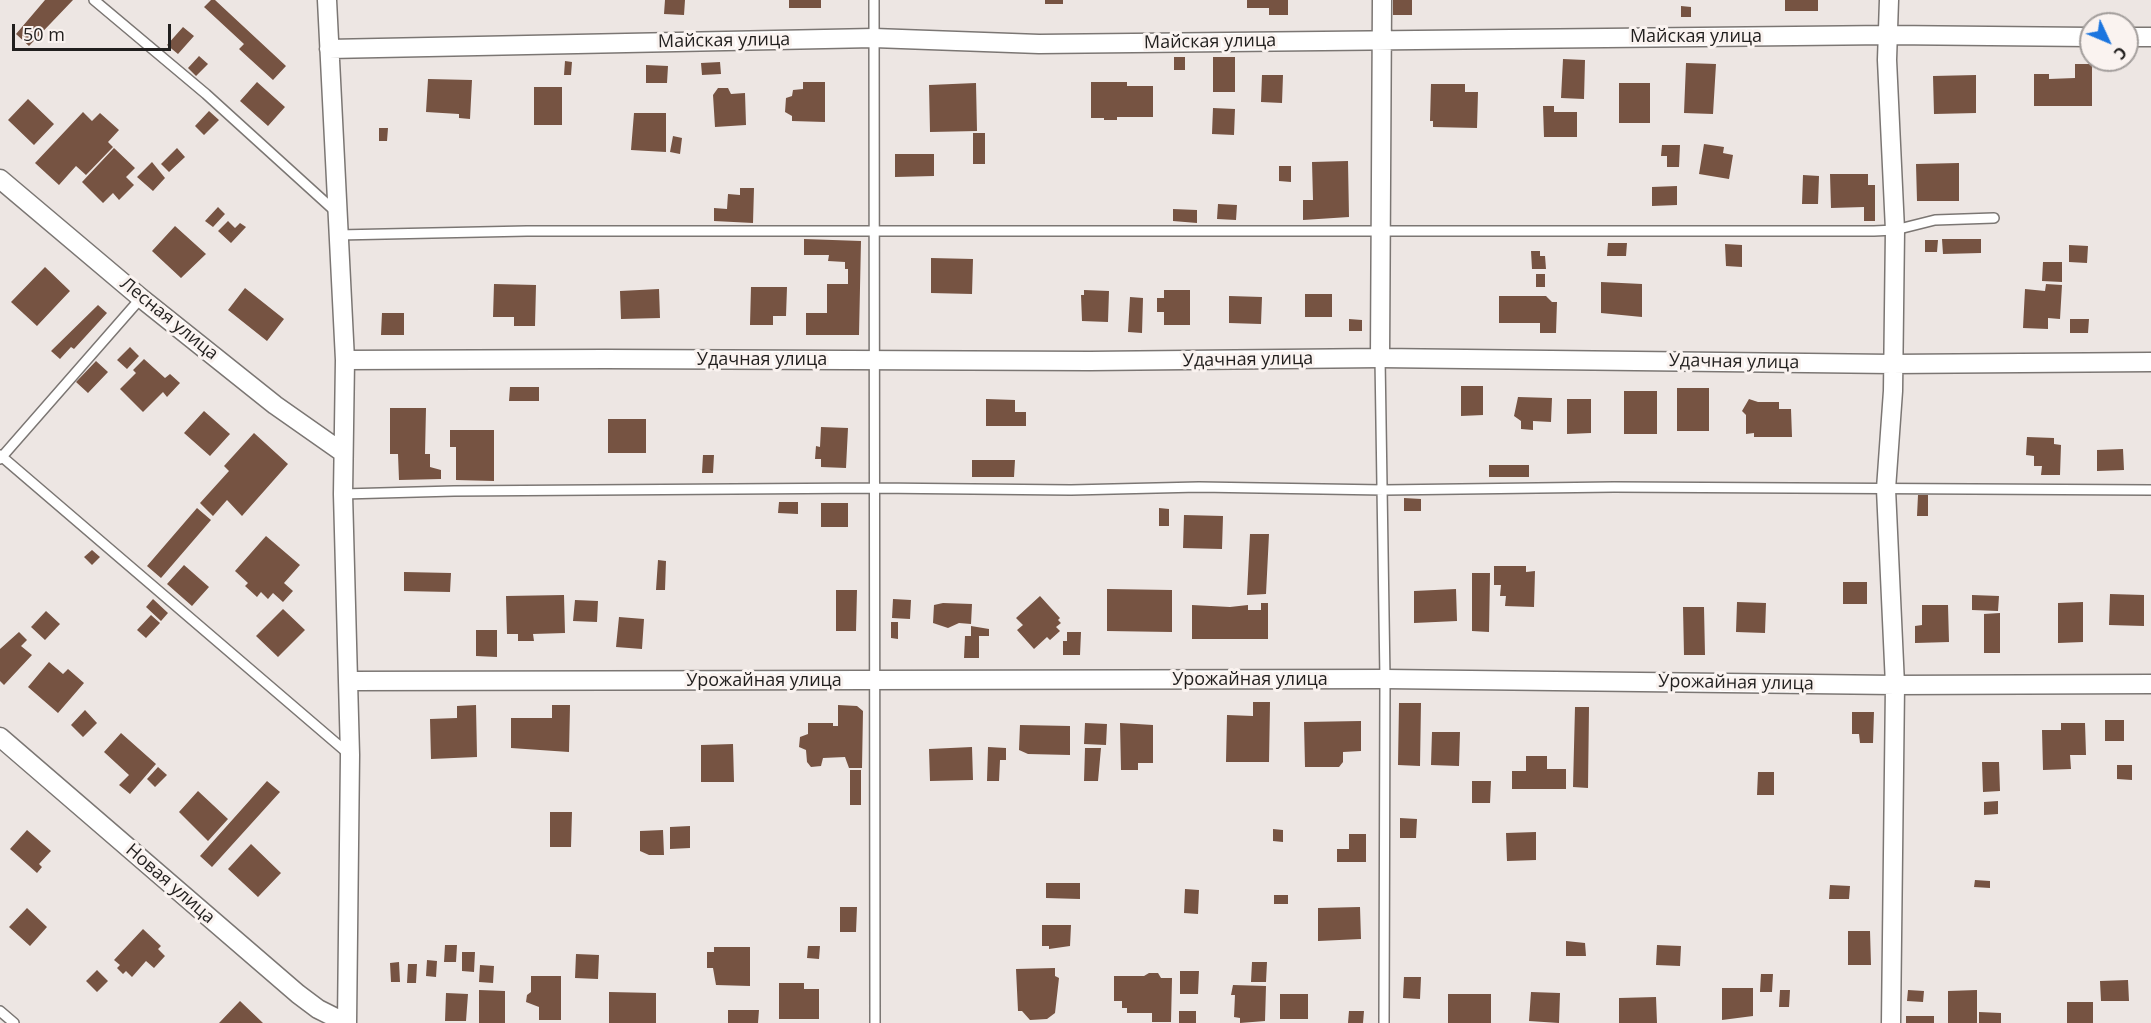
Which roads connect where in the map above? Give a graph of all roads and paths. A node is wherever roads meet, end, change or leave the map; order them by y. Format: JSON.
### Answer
{"nodes":[{"id":1,"x":94,"y":0,"type":"edge"},
{"id":2,"x":327,"y":0,"type":"edge"},
{"id":3,"x":874,"y":0,"type":"edge"},
{"id":4,"x":1382,"y":0,"type":"edge"},
{"id":5,"x":1889,"y":0,"type":"edge"},
{"id":6,"x":1889,"y":35,"type":"junction"},
{"id":7,"x":2079,"y":37,"type":"edge"},
{"id":8,"x":874,"y":38,"type":"junction"},
{"id":9,"x":1382,"y":39,"type":"junction"},
{"id":10,"x":329,"y":49,"type":"junction"},
{"id":11,"x":0,"y":178,"type":"edge"},
{"id":12,"x":337,"y":212,"type":"junction"},
{"id":13,"x":1994,"y":218,"type":"dead end"},
{"id":14,"x":1895,"y":230,"type":"junction"},
{"id":15,"x":875,"y":231,"type":"junction"},
{"id":16,"x":1382,"y":232,"type":"junction"},
{"id":17,"x":338,"y":235,"type":"junction"},
{"id":18,"x":141,"y":298,"type":"junction"},
{"id":19,"x":1380,"y":358,"type":"junction"},
{"id":20,"x":875,"y":359,"type":"junction"},
{"id":21,"x":345,"y":360,"type":"junction"},
{"id":22,"x":2151,"y":362,"type":"edge"},
{"id":23,"x":1892,"y":364,"type":"junction"},
{"id":24,"x":342,"y":452,"type":"junction"},
{"id":25,"x":1,"y":457,"type":"edge"},
{"id":26,"x":874,"y":488,"type":"junction"},
{"id":27,"x":1886,"y":489,"type":"junction"},
{"id":28,"x":1384,"y":490,"type":"junction"},
{"id":29,"x":2151,"y":490,"type":"edge"},
{"id":30,"x":343,"y":494,"type":"junction"},
{"id":31,"x":1385,"y":679,"type":"junction"},
{"id":32,"x":349,"y":681,"type":"junction"},
{"id":33,"x":873,"y":682,"type":"junction"},
{"id":34,"x":2151,"y":684,"type":"edge"},
{"id":35,"x":1895,"y":685,"type":"junction"},
{"id":36,"x":0,"y":737,"type":"edge"},
{"id":37,"x":350,"y":755,"type":"junction"},
{"id":38,"x":0,"y":1011,"type":"edge"},
{"id":39,"x":14,"y":1023,"type":"edge"},
{"id":40,"x":346,"y":1023,"type":"edge"},
{"id":41,"x":874,"y":1023,"type":"edge"},
{"id":42,"x":1384,"y":1023,"type":"edge"},
{"id":43,"x":1891,"y":1023,"type":"edge"}],
"edges":[{"from":1,"to":12,"type":"lane"},
{"from":2,"to":10,"type":"street"},
{"from":3,"to":8,"type":"lane"},
{"from":4,"to":9,"type":"street"},
{"from":5,"to":6,"type":"street"},
{"from":6,"to":7,"type":"street","name":"Майская улица"},
{"from":6,"to":9,"type":"street","name":"Майская улица"},
{"from":6,"to":14,"type":"street"},
{"from":8,"to":9,"type":"street","name":"Майская улица"},
{"from":8,"to":10,"type":"street","name":"Майская улица"},
{"from":8,"to":15,"type":"lane"},
{"from":9,"to":16,"type":"street"},
{"from":10,"to":12,"type":"street"},
{"from":11,"to":18,"type":"street","name":"Лесная улица"},
{"from":12,"to":17,"type":"street"},
{"from":13,"to":14,"type":"lane"},
{"from":14,"to":16,"type":"lane"},
{"from":14,"to":23,"type":"street"},
{"from":15,"to":16,"type":"lane"},
{"from":15,"to":17,"type":"lane"},
{"from":15,"to":20,"type":"lane"},
{"from":16,"to":19,"type":"street"},
{"from":17,"to":21,"type":"street"},
{"from":18,"to":24,"type":"street","name":"Лесная улица"},
{"from":18,"to":25,"type":"lane"},
{"from":19,"to":20,"type":"street","name":"Удачная улица"},
{"from":19,"to":23,"type":"street","name":"Удачная улица"},
{"from":19,"to":28,"type":"lane"},
{"from":20,"to":21,"type":"street","name":"Удачная улица"},
{"from":20,"to":26,"type":"lane"},
{"from":21,"to":24,"type":"street"},
{"from":22,"to":23,"type":"street","name":"Удачная улица"},
{"from":23,"to":27,"type":"street"},
{"from":24,"to":30,"type":"street"},
{"from":25,"to":37,"type":"lane"},
{"from":26,"to":28,"type":"lane"},
{"from":26,"to":30,"type":"lane"},
{"from":26,"to":33,"type":"lane"},
{"from":27,"to":28,"type":"lane"},
{"from":27,"to":29,"type":"lane"},
{"from":27,"to":35,"type":"street"},
{"from":28,"to":31,"type":"lane"},
{"from":30,"to":32,"type":"street"},
{"from":31,"to":33,"type":"street","name":"Урожайная улица"},
{"from":31,"to":35,"type":"street","name":"Урожайная улица"},
{"from":31,"to":42,"type":"lane"},
{"from":32,"to":33,"type":"street","name":"Урожайная улица"},
{"from":32,"to":37,"type":"street"},
{"from":33,"to":41,"type":"lane"},
{"from":34,"to":35,"type":"street","name":"Урожайная улица"},
{"from":35,"to":43,"type":"street"},
{"from":36,"to":40,"type":"street","name":"Новая улица"},
{"from":37,"to":40,"type":"street"},
{"from":38,"to":39,"type":"lane"}]}
